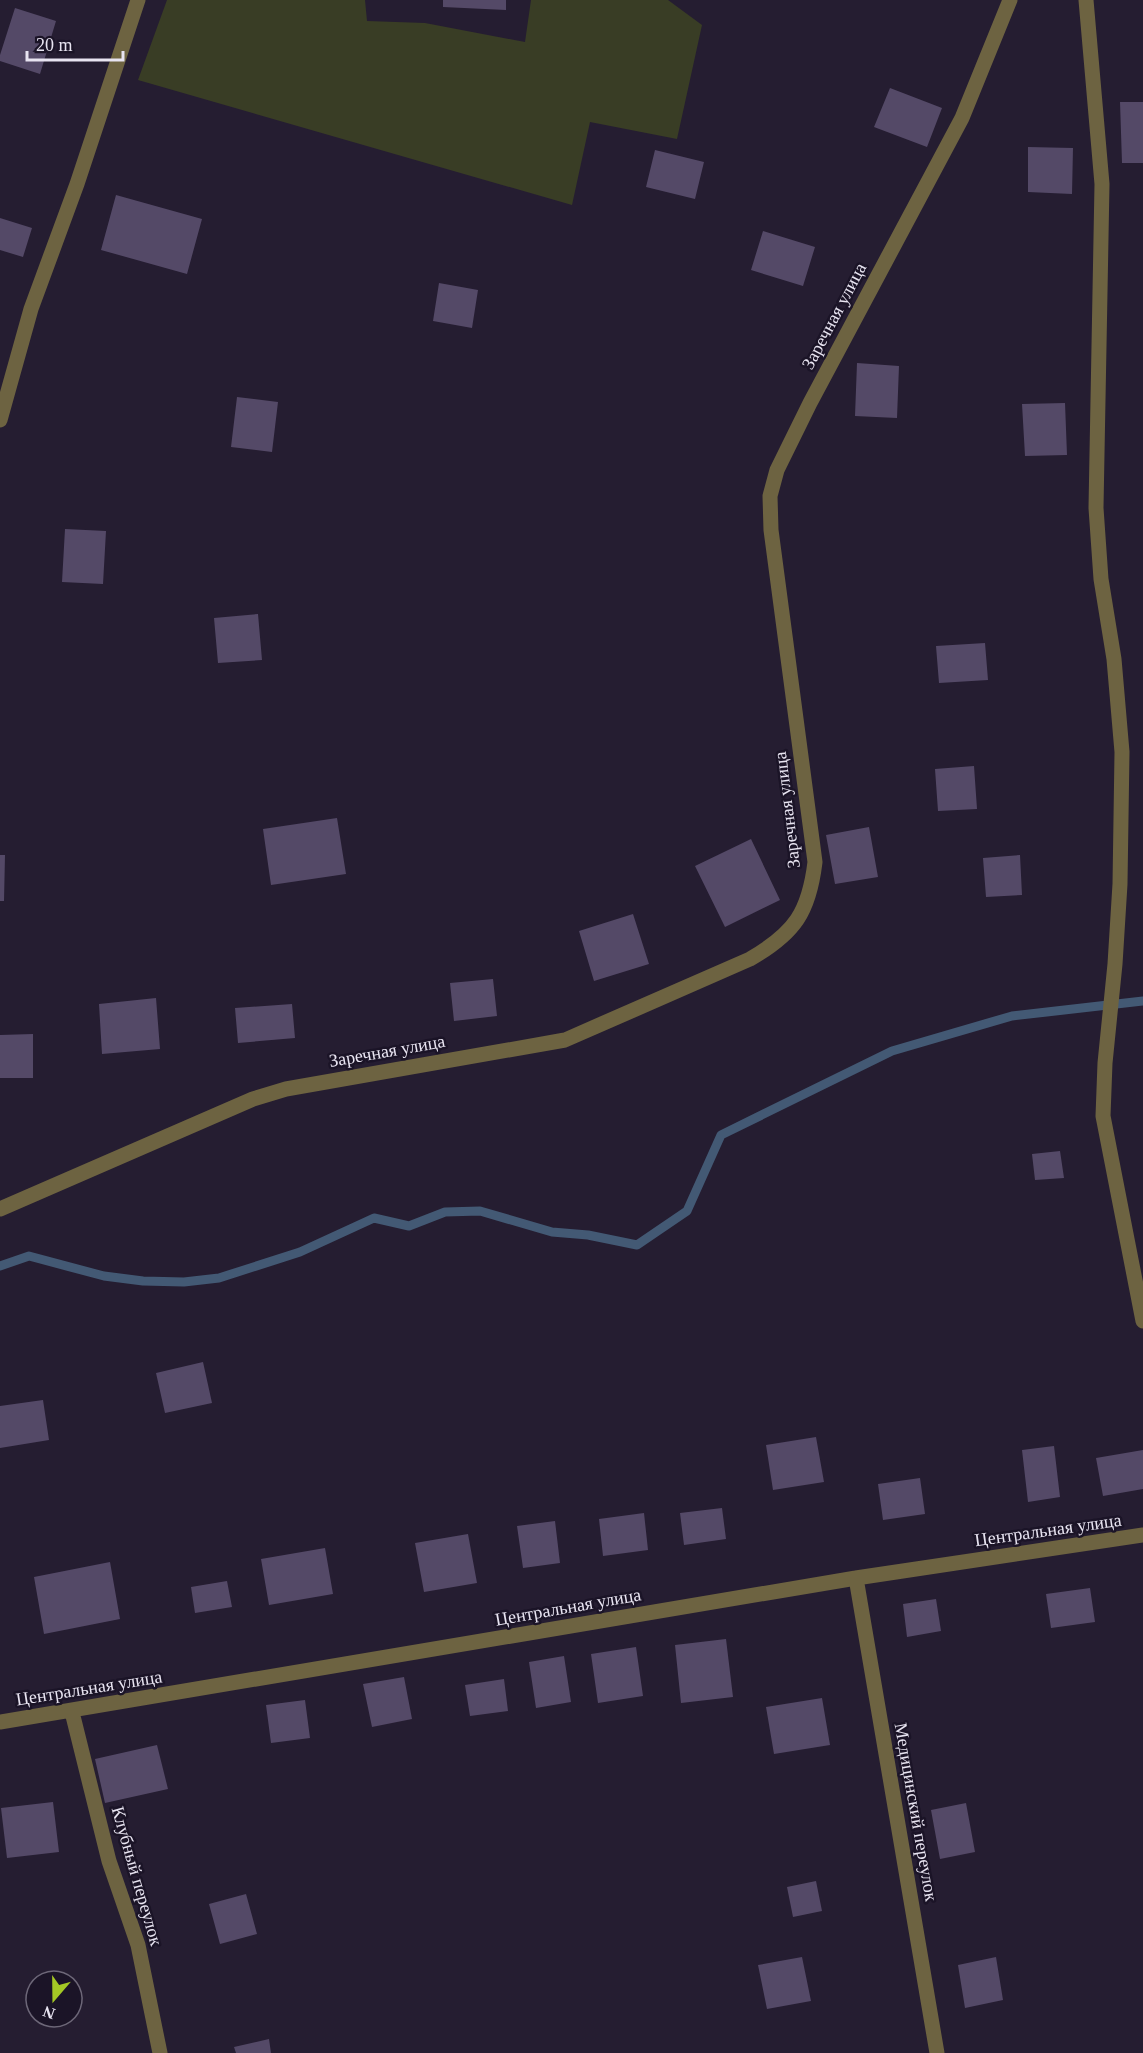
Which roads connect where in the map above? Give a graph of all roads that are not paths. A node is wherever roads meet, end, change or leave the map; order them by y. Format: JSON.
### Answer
{"nodes":[{"id":1,"x":138,"y":0,"type":"edge"},
{"id":2,"x":1010,"y":0,"type":"edge"},
{"id":3,"x":1086,"y":0,"type":"edge"},
{"id":4,"x":0,"y":420,"type":"edge"},
{"id":5,"x":0,"y":1209,"type":"edge"},
{"id":6,"x":1143,"y":1321,"type":"edge"},
{"id":7,"x":1143,"y":1535,"type":"edge"},
{"id":8,"x":856,"y":1578,"type":"junction"},
{"id":9,"x":72,"y":1712,"type":"junction"},
{"id":10,"x":0,"y":1722,"type":"edge"},
{"id":11,"x":160,"y":2053,"type":"edge"},
{"id":12,"x":937,"y":2053,"type":"edge"}],
"edges":[{"from":1,"to":4,"type":"street"},
{"from":2,"to":5,"type":"street","name":"Заречная улица"},
{"from":3,"to":6,"type":"street"},
{"from":7,"to":8,"type":"street","name":"Центральная улица"},
{"from":8,"to":9,"type":"street","name":"Центральная улица"},
{"from":8,"to":12,"type":"street","name":"Медицинский переулок"},
{"from":9,"to":10,"type":"street","name":"Центральная улица"},
{"from":9,"to":11,"type":"street","name":"Клубный переулок"}]}
